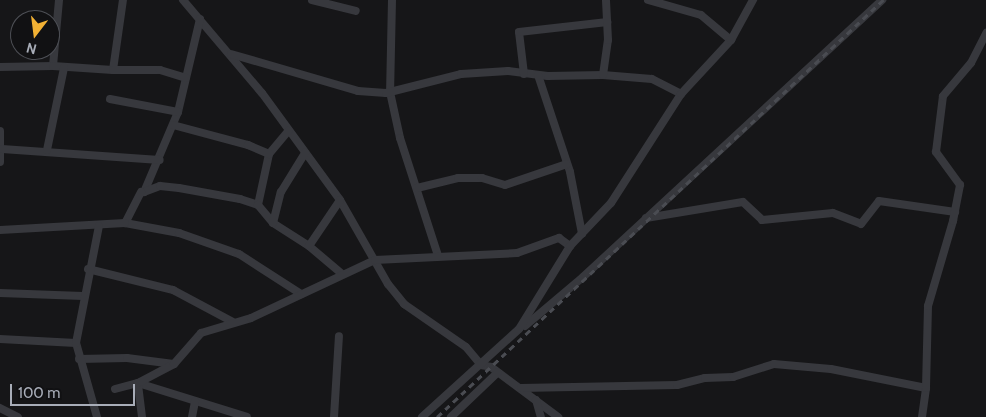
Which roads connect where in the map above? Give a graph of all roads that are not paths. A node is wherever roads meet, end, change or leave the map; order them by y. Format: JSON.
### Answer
{"nodes":[{"id":1,"x":59,"y":0,"type":"edge"},
{"id":2,"x":123,"y":0,"type":"edge"},
{"id":3,"x":183,"y":0,"type":"edge"},
{"id":4,"x":312,"y":0,"type":"edge"},
{"id":5,"x":392,"y":0,"type":"edge"},
{"id":6,"x":606,"y":0,"type":"edge"},
{"id":7,"x":648,"y":0,"type":"edge"},
{"id":8,"x":753,"y":0,"type":"edge"},
{"id":9,"x":882,"y":0,"type":"edge"},
{"id":10,"x":356,"y":10,"type":"dead end"},
{"id":11,"x":200,"y":19,"type":"junction"},
{"id":12,"x":607,"y":22,"type":"junction"},
{"id":13,"x":986,"y":32,"type":"edge"},
{"id":14,"x":731,"y":40,"type":"junction"},
{"id":15,"x":231,"y":54,"type":"junction"},
{"id":16,"x":53,"y":66,"type":"junction"},
{"id":17,"x":0,"y":67,"type":"edge"},
{"id":18,"x":64,"y":68,"type":"junction"},
{"id":19,"x":113,"y":70,"type":"junction"},
{"id":20,"x":524,"y":74,"type":"junction"},
{"id":21,"x":538,"y":75,"type":"junction"},
{"id":22,"x":603,"y":75,"type":"junction"},
{"id":23,"x":186,"y":78,"type":"junction"},
{"id":24,"x":390,"y":92,"type":"junction"},
{"id":25,"x":680,"y":94,"type":"junction"},
{"id":26,"x":110,"y":99,"type":"dead end"},
{"id":27,"x":178,"y":112,"type":"junction"},
{"id":28,"x":173,"y":125,"type":"junction"},
{"id":29,"x":0,"y":130,"type":"edge"},
{"id":30,"x":288,"y":131,"type":"junction"},
{"id":31,"x":2,"y":149,"type":"junction"},
{"id":32,"x":48,"y":150,"type":"junction"},
{"id":33,"x":305,"y":153,"type":"junction"},
{"id":34,"x":269,"y":154,"type":"junction"},
{"id":35,"x":160,"y":160,"type":"junction"},
{"id":36,"x":0,"y":162,"type":"edge"},
{"id":37,"x":567,"y":164,"type":"junction"},
{"id":38,"x":417,"y":188,"type":"junction"},
{"id":39,"x":143,"y":192,"type":"junction"},
{"id":40,"x":340,"y":200,"type":"junction"},
{"id":41,"x":258,"y":205,"type":"junction"},
{"id":42,"x":955,"y":212,"type":"junction"},
{"id":43,"x":646,"y":218,"type":"junction"},
{"id":44,"x":126,"y":223,"type":"junction"},
{"id":45,"x":273,"y":223,"type":"junction"},
{"id":46,"x":99,"y":226,"type":"junction"},
{"id":47,"x":0,"y":230,"type":"edge"},
{"id":48,"x":582,"y":234,"type":"junction"},
{"id":49,"x":309,"y":246,"type":"junction"},
{"id":50,"x":570,"y":246,"type":"junction"},
{"id":51,"x":438,"y":256,"type":"junction"},
{"id":52,"x":375,"y":260,"type":"junction"},
{"id":53,"x":88,"y":269,"type":"junction"},
{"id":54,"x":342,"y":274,"type":"junction"},
{"id":55,"x":0,"y":293,"type":"edge"},
{"id":56,"x":301,"y":294,"type":"junction"},
{"id":57,"x":83,"y":296,"type":"junction"},
{"id":58,"x":233,"y":322,"type":"junction"},
{"id":59,"x":339,"y":336,"type":"dead end"},
{"id":60,"x":512,"y":337,"type":"junction"},
{"id":61,"x":0,"y":339,"type":"edge"},
{"id":62,"x":76,"y":343,"type":"junction"},
{"id":63,"x":79,"y":359,"type":"junction"},
{"id":64,"x":174,"y":364,"type":"junction"},
{"id":65,"x":481,"y":364,"type":"junction"},
{"id":66,"x":497,"y":373,"type":"junction"},
{"id":67,"x":138,"y":383,"type":"junction"},
{"id":68,"x":521,"y":388,"type":"junction"},
{"id":69,"x":926,"y":388,"type":"junction"},
{"id":70,"x":115,"y":389,"type":"dead end"},
{"id":71,"x":535,"y":398,"type":"junction"},
{"id":72,"x":195,"y":402,"type":"junction"},
{"id":73,"x":0,"y":408,"type":"edge"},
{"id":74,"x":18,"y":417,"type":"edge"},
{"id":75,"x":97,"y":417,"type":"edge"},
{"id":76,"x":142,"y":417,"type":"edge"},
{"id":77,"x":192,"y":417,"type":"edge"},
{"id":78,"x":247,"y":417,"type":"edge"},
{"id":79,"x":334,"y":417,"type":"edge"},
{"id":80,"x":422,"y":417,"type":"edge"},
{"id":81,"x":451,"y":417,"type":"edge"},
{"id":82,"x":541,"y":417,"type":"edge"},
{"id":83,"x":558,"y":417,"type":"edge"},
{"id":84,"x":922,"y":417,"type":"edge"}],
"edges":[{"from":1,"to":16,"type":"street"},
{"from":2,"to":19,"type":"street"},
{"from":3,"to":11,"type":"street"},
{"from":4,"to":10,"type":"street"},
{"from":5,"to":24,"type":"street"},
{"from":6,"to":12,"type":"street"},
{"from":7,"to":14,"type":"street"},
{"from":8,"to":14,"type":"street"},
{"from":9,"to":43,"type":"street"},
{"from":11,"to":15,"type":"street"},
{"from":11,"to":23,"type":"street"},
{"from":12,"to":20,"type":"street"},
{"from":12,"to":22,"type":"street"},
{"from":13,"to":42,"type":"street"},
{"from":14,"to":25,"type":"street"},
{"from":15,"to":24,"type":"street"},
{"from":15,"to":30,"type":"street"},
{"from":16,"to":17,"type":"street"},
{"from":16,"to":18,"type":"street"},
{"from":18,"to":19,"type":"street"},
{"from":18,"to":32,"type":"street"},
{"from":19,"to":23,"type":"street"},
{"from":20,"to":21,"type":"street"},
{"from":20,"to":24,"type":"street"},
{"from":21,"to":22,"type":"street"},
{"from":21,"to":37,"type":"street"},
{"from":22,"to":25,"type":"street"},
{"from":23,"to":27,"type":"street"},
{"from":24,"to":38,"type":"street"},
{"from":25,"to":48,"type":"street"},
{"from":26,"to":27,"type":"street"},
{"from":27,"to":28,"type":"street"},
{"from":28,"to":34,"type":"street"},
{"from":28,"to":35,"type":"street"},
{"from":29,"to":31,"type":"street"},
{"from":30,"to":33,"type":"street"},
{"from":30,"to":34,"type":"street"},
{"from":31,"to":32,"type":"street"},
{"from":31,"to":36,"type":"street"},
{"from":32,"to":35,"type":"street"},
{"from":33,"to":40,"type":"street"},
{"from":33,"to":45,"type":"street"},
{"from":34,"to":41,"type":"street"},
{"from":35,"to":39,"type":"street"},
{"from":37,"to":38,"type":"street"},
{"from":37,"to":48,"type":"street"},
{"from":38,"to":51,"type":"street"},
{"from":39,"to":41,"type":"street"},
{"from":39,"to":44,"type":"street"},
{"from":40,"to":49,"type":"street"},
{"from":40,"to":52,"type":"street"},
{"from":41,"to":45,"type":"street"},
{"from":42,"to":43,"type":"street"},
{"from":42,"to":69,"type":"street"},
{"from":43,"to":60,"type":"street"},
{"from":44,"to":46,"type":"street"},
{"from":44,"to":56,"type":"street"},
{"from":45,"to":49,"type":"street"},
{"from":46,"to":47,"type":"street"},
{"from":46,"to":53,"type":"street"},
{"from":48,"to":50,"type":"street"},
{"from":49,"to":54,"type":"street"},
{"from":50,"to":51,"type":"street"},
{"from":50,"to":60,"type":"street"},
{"from":51,"to":52,"type":"street"},
{"from":52,"to":54,"type":"street"},
{"from":52,"to":65,"type":"street"},
{"from":53,"to":57,"type":"street"},
{"from":53,"to":58,"type":"street"},
{"from":54,"to":56,"type":"street"},
{"from":55,"to":57,"type":"street"},
{"from":56,"to":58,"type":"street"},
{"from":57,"to":62,"type":"street"},
{"from":58,"to":64,"type":"street"},
{"from":59,"to":79,"type":"street"},
{"from":60,"to":65,"type":"street"},
{"from":61,"to":62,"type":"street"},
{"from":62,"to":63,"type":"street"},
{"from":63,"to":64,"type":"street"},
{"from":63,"to":75,"type":"street"},
{"from":64,"to":67,"type":"street"},
{"from":65,"to":66,"type":"street"},
{"from":65,"to":80,"type":"street"},
{"from":66,"to":68,"type":"street"},
{"from":66,"to":81,"type":"street"},
{"from":67,"to":70,"type":"street"},
{"from":67,"to":72,"type":"street"},
{"from":67,"to":76,"type":"street"},
{"from":68,"to":69,"type":"street"},
{"from":68,"to":71,"type":"street"},
{"from":69,"to":84,"type":"street"},
{"from":71,"to":82,"type":"street"},
{"from":71,"to":83,"type":"street"},
{"from":72,"to":77,"type":"street"},
{"from":72,"to":78,"type":"street"},
{"from":73,"to":74,"type":"street"}]}
